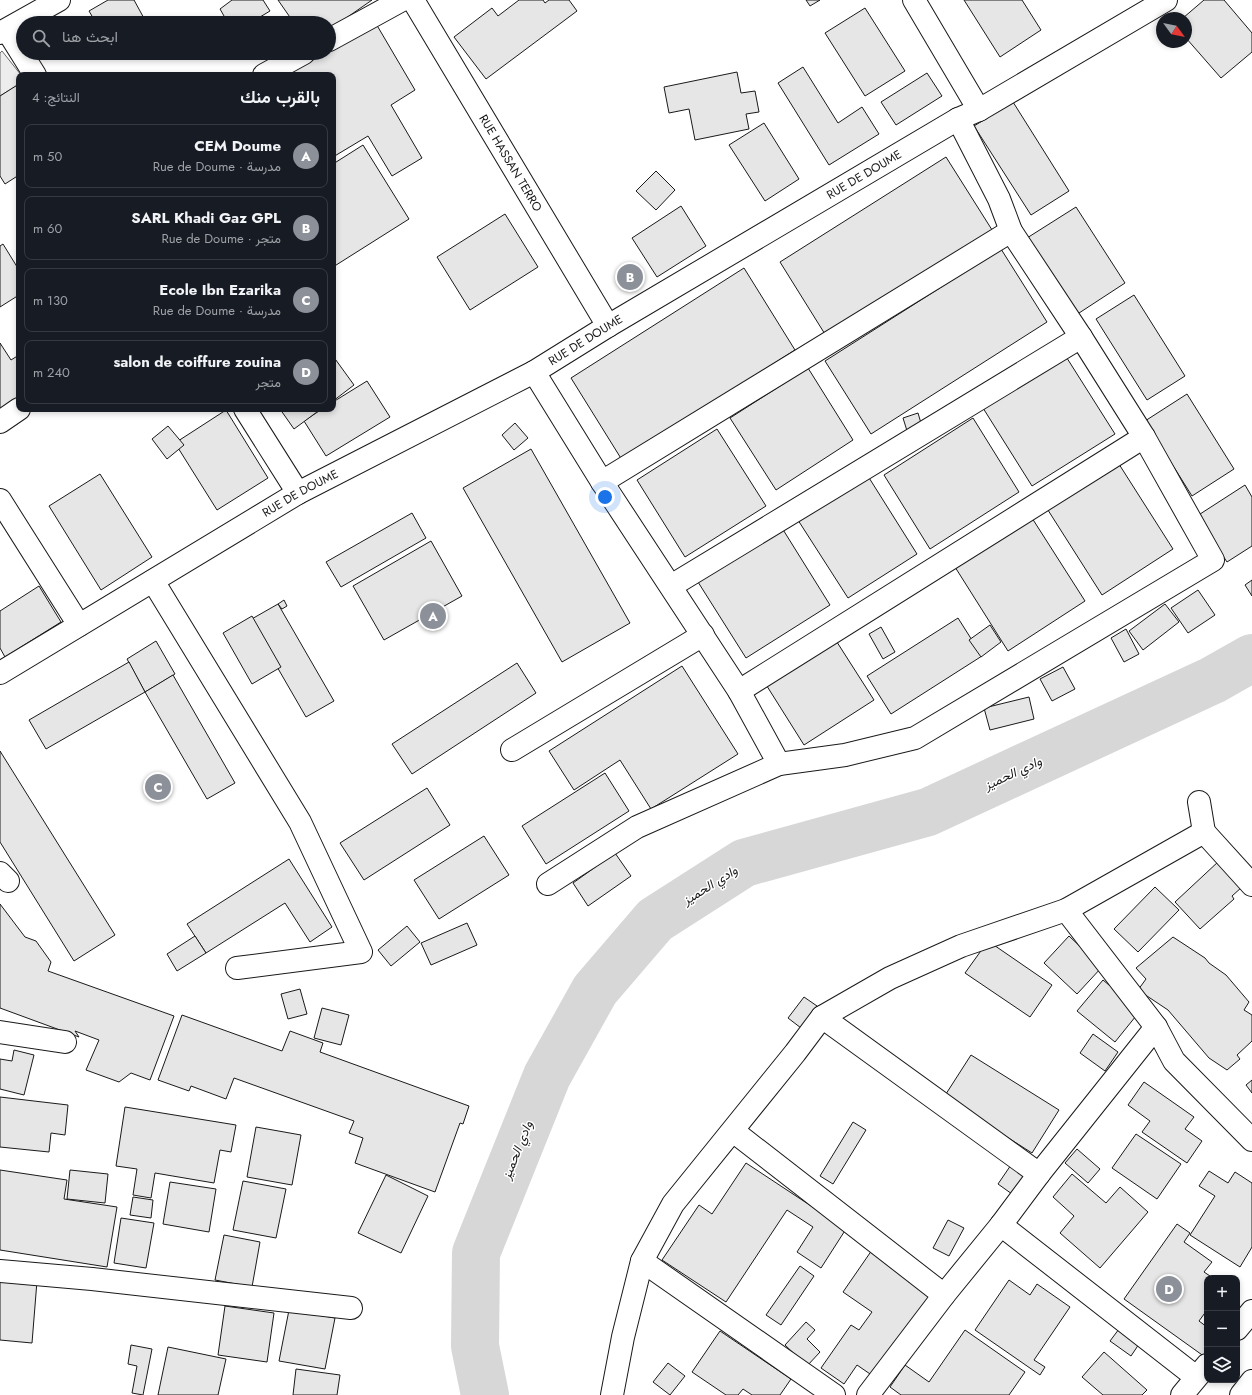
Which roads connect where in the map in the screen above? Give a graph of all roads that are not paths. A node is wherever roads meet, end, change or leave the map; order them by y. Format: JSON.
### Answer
{"nodes":[{"id":1,"x":59,"y":0,"type":"edge"},
{"id":2,"x":402,"y":0,"type":"edge"},
{"id":3,"x":413,"y":0,"type":"edge"},
{"id":4,"x":914,"y":0,"type":"edge"},
{"id":5,"x":1166,"y":0,"type":"edge"},
{"id":6,"x":30,"y":16,"type":"edge"},
{"id":7,"x":16,"y":24,"type":"edge"},
{"id":8,"x":3,"y":31,"type":"edge"},
{"id":9,"x":336,"y":36,"type":"edge"},
{"id":10,"x":16,"y":49,"type":"edge"},
{"id":11,"x":24,"y":60,"type":"edge"},
{"id":12,"x":291,"y":60,"type":"edge"},
{"id":13,"x":33,"y":72,"type":"edge"},
{"id":14,"x":269,"y":72,"type":"edge"},
{"id":15,"x":979,"y":110,"type":"junction"},
{"id":16,"x":958,"y":120,"type":"junction"},
{"id":17,"x":1012,"y":231,"type":"junction"},
{"id":18,"x":608,"y":326,"type":"junction"},
{"id":19,"x":1081,"y":337,"type":"junction"},
{"id":20,"x":534,"y":372,"type":"junction"},
{"id":21,"x":16,"y":411,"type":"edge"},
{"id":22,"x":247,"y":412,"type":"edge"},
{"id":23,"x":0,"y":422,"type":"edge"},
{"id":24,"x":1144,"y":437,"type":"junction"},
{"id":25,"x":602,"y":482,"type":"junction"},
{"id":26,"x":298,"y":493,"type":"junction"},
{"id":27,"x":0,"y":500,"type":"edge"},
{"id":28,"x":153,"y":581,"type":"junction"},
{"id":29,"x":671,"y":586,"type":"junction"},
{"id":30,"x":79,"y":625,"type":"junction"},
{"id":31,"x":703,"y":635,"type":"junction"},
{"id":32,"x":0,"y":673,"type":"edge"},
{"id":33,"x":739,"y":691,"type":"junction"},
{"id":34,"x":512,"y":750,"type":"dead end"},
{"id":35,"x":779,"y":764,"type":"junction"},
{"id":36,"x":1199,"y":802,"type":"dead end"},
{"id":37,"x":1204,"y":832,"type":"junction"},
{"id":38,"x":548,"y":884,"type":"dead end"},
{"id":39,"x":1252,"y":885,"type":"edge"},
{"id":40,"x":1066,"y":910,"type":"junction"},
{"id":41,"x":237,"y":968,"type":"dead end"},
{"id":42,"x":822,"y":1017,"type":"junction"},
{"id":43,"x":1156,"y":1027,"type":"junction"},
{"id":44,"x":0,"y":1032,"type":"edge"},
{"id":45,"x":65,"y":1042,"type":"dead end"},
{"id":46,"x":733,"y":1131,"type":"junction"},
{"id":47,"x":1252,"y":1140,"type":"edge"},
{"id":48,"x":1039,"y":1174,"type":"junction"},
{"id":49,"x":1001,"y":1225,"type":"junction"},
{"id":50,"x":642,"y":1261,"type":"junction"},
{"id":51,"x":0,"y":1271,"type":"edge"},
{"id":52,"x":944,"y":1295,"type":"junction"},
{"id":53,"x":351,"y":1308,"type":"dead end"},
{"id":54,"x":1252,"y":1311,"type":"edge"},
{"id":55,"x":1240,"y":1325,"type":"edge"},
{"id":56,"x":1202,"y":1371,"type":"edge"},
{"id":57,"x":1252,"y":1381,"type":"edge"},
{"id":58,"x":612,"y":1395,"type":"edge"},
{"id":59,"x":834,"y":1395,"type":"edge"},
{"id":60,"x":868,"y":1395,"type":"edge"},
{"id":61,"x":1182,"y":1395,"type":"edge"},
{"id":62,"x":1241,"y":1395,"type":"edge"}],
"edges":[{"from":1,"to":6,"type":"street"},
{"from":2,"to":9,"type":"street"},
{"from":3,"to":18,"type":"street","name":"RUE HASSAN TERRO"},
{"from":4,"to":15,"type":"street"},
{"from":5,"to":15,"type":"street","name":"RUE DE DOUME"},
{"from":7,"to":8,"type":"street"},
{"from":8,"to":10,"type":"street"},
{"from":11,"to":13,"type":"street"},
{"from":12,"to":14,"type":"street"},
{"from":15,"to":16,"type":"street","name":"RUE DE DOUME"},
{"from":16,"to":17,"type":"street"},
{"from":16,"to":18,"type":"street","name":"RUE DE DOUME"},
{"from":17,"to":19,"type":"street"},
{"from":17,"to":25,"type":"street"},
{"from":18,"to":20,"type":"street","name":"RUE DE DOUME"},
{"from":19,"to":24,"type":"street"},
{"from":19,"to":29,"type":"street"},
{"from":20,"to":25,"type":"street"},
{"from":20,"to":26,"type":"street","name":"RUE DE DOUME"},
{"from":21,"to":23,"type":"street"},
{"from":22,"to":26,"type":"street"},
{"from":24,"to":33,"type":"street"},
{"from":24,"to":35,"type":"street"},
{"from":25,"to":29,"type":"street"},
{"from":26,"to":28,"type":"street","name":"RUE DE DOUME"},
{"from":27,"to":30,"type":"street"},
{"from":28,"to":30,"type":"street","name":"RUE DE DOUME"},
{"from":28,"to":41,"type":"street"},
{"from":29,"to":31,"type":"street"},
{"from":30,"to":32,"type":"street","name":"RUE DE DOUME"},
{"from":31,"to":33,"type":"street"},
{"from":31,"to":34,"type":"street"},
{"from":33,"to":35,"type":"street"},
{"from":35,"to":38,"type":"street"},
{"from":36,"to":37,"type":"street"},
{"from":37,"to":39,"type":"street"},
{"from":37,"to":40,"type":"street"},
{"from":40,"to":42,"type":"street"},
{"from":40,"to":43,"type":"street"},
{"from":42,"to":46,"type":"street"},
{"from":42,"to":48,"type":"street"},
{"from":43,"to":47,"type":"street"},
{"from":43,"to":48,"type":"street"},
{"from":44,"to":45,"type":"street"},
{"from":46,"to":50,"type":"street"},
{"from":46,"to":52,"type":"street"},
{"from":48,"to":49,"type":"street"},
{"from":49,"to":52,"type":"street"},
{"from":49,"to":56,"type":"street"},
{"from":50,"to":58,"type":"street"},
{"from":50,"to":59,"type":"street"},
{"from":51,"to":53,"type":"street"},
{"from":52,"to":60,"type":"street"},
{"from":54,"to":55,"type":"street"},
{"from":56,"to":61,"type":"street"},
{"from":57,"to":62,"type":"street"}]}
